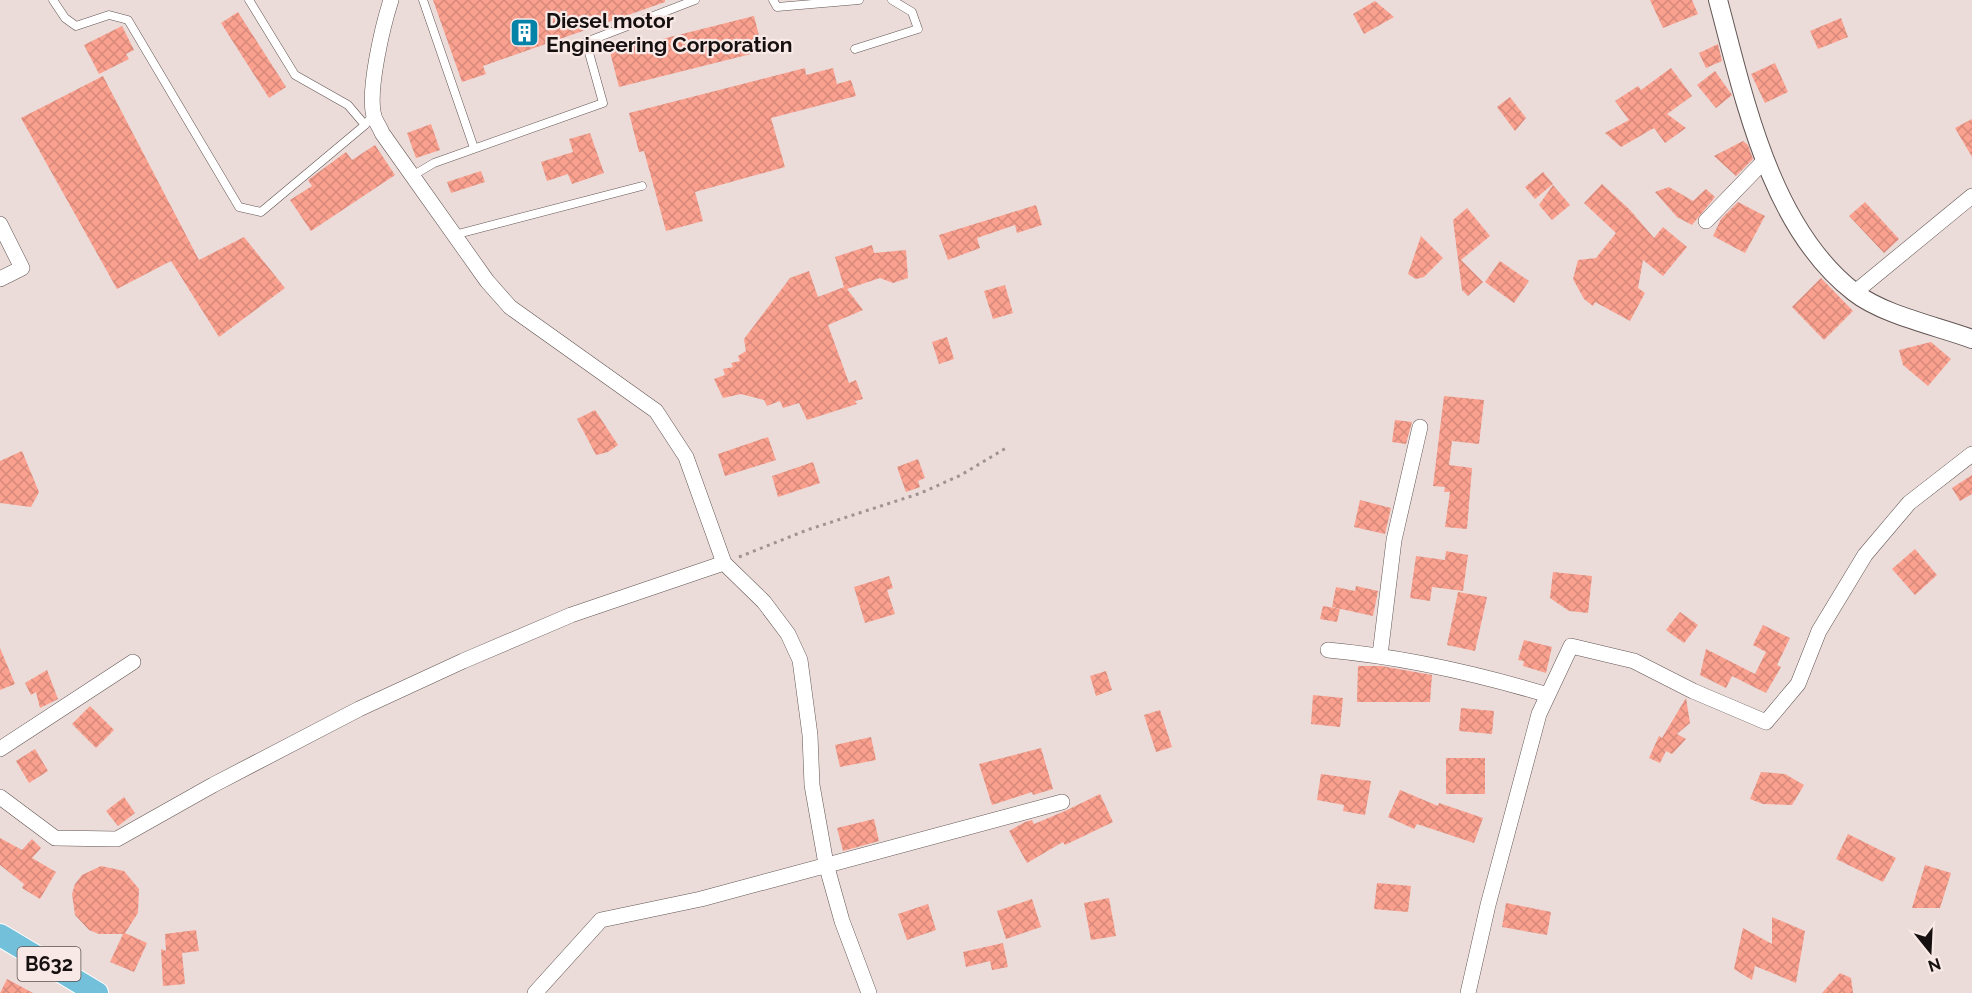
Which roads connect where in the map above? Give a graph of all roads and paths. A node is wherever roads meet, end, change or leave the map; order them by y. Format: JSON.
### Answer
{"nodes":[{"id":1,"x":53,"y":0,"type":"edge"},
{"id":2,"x":249,"y":0,"type":"edge"},
{"id":3,"x":391,"y":0,"type":"edge"},
{"id":4,"x":423,"y":0,"type":"edge"},
{"id":5,"x":695,"y":0,"type":"edge"},
{"id":6,"x":773,"y":0,"type":"edge"},
{"id":7,"x":859,"y":0,"type":"edge"},
{"id":8,"x":892,"y":0,"type":"edge"},
{"id":9,"x":1718,"y":0,"type":"edge"},
{"id":10,"x":855,"y":48,"type":"dead end"},
{"id":11,"x":369,"y":120,"type":"junction"},
{"id":12,"x":474,"y":148,"type":"junction"},
{"id":13,"x":1765,"y":160,"type":"junction"},
{"id":14,"x":412,"y":176,"type":"junction"},
{"id":15,"x":642,"y":186,"type":"dead end"},
{"id":16,"x":1972,"y":196,"type":"edge"},
{"id":17,"x":1706,"y":220,"type":"dead end"},
{"id":18,"x":0,"y":224,"type":"edge"},
{"id":19,"x":454,"y":235,"type":"junction"},
{"id":20,"x":0,"y":279,"type":"edge"},
{"id":21,"x":1854,"y":293,"type":"junction"},
{"id":22,"x":1972,"y":339,"type":"edge"},
{"id":23,"x":1420,"y":427,"type":"dead end"},
{"id":24,"x":1006,"y":448,"type":"dead end"},
{"id":25,"x":1972,"y":454,"type":"edge"},
{"id":26,"x":724,"y":563,"type":"junction"},
{"id":27,"x":1328,"y":650,"type":"dead end"},
{"id":28,"x":1380,"y":655,"type":"junction"},
{"id":29,"x":133,"y":662,"type":"dead end"},
{"id":30,"x":1548,"y":696,"type":"junction"},
{"id":31,"x":0,"y":749,"type":"edge"},
{"id":32,"x":0,"y":797,"type":"edge"},
{"id":33,"x":1062,"y":802,"type":"dead end"},
{"id":34,"x":826,"y":864,"type":"junction"},
{"id":35,"x":0,"y":935,"type":"edge"},
{"id":36,"x":98,"y":993,"type":"edge"},
{"id":37,"x":535,"y":993,"type":"edge"},
{"id":38,"x":869,"y":993,"type":"edge"},
{"id":39,"x":1468,"y":993,"type":"edge"}],
"edges":[{"from":1,"to":11,"type":"lane"},
{"from":2,"to":11,"type":"lane"},
{"from":3,"to":11,"type":"street"},
{"from":4,"to":12,"type":"lane"},
{"from":5,"to":12,"type":"lane"},
{"from":6,"to":7,"type":"lane"},
{"from":8,"to":10,"type":"lane"},
{"from":9,"to":13,"type":"street"},
{"from":11,"to":14,"type":"street"},
{"from":12,"to":14,"type":"lane"},
{"from":13,"to":17,"type":"street"},
{"from":13,"to":21,"type":"street"},
{"from":14,"to":19,"type":"street"},
{"from":15,"to":19,"type":"lane"},
{"from":16,"to":21,"type":"street"},
{"from":18,"to":20,"type":"street"},
{"from":19,"to":26,"type":"street"},
{"from":21,"to":22,"type":"street"},
{"from":23,"to":28,"type":"street"},
{"from":24,"to":26,"type":"path"},
{"from":25,"to":30,"type":"street"},
{"from":26,"to":32,"type":"street"},
{"from":26,"to":34,"type":"street"},
{"from":27,"to":28,"type":"street"},
{"from":28,"to":30,"type":"street"},
{"from":29,"to":31,"type":"street"},
{"from":30,"to":39,"type":"street"},
{"from":33,"to":34,"type":"street"},
{"from":34,"to":37,"type":"street"},
{"from":34,"to":38,"type":"street"},
{"from":35,"to":36,"type":"main road","number":"B632"}]}
